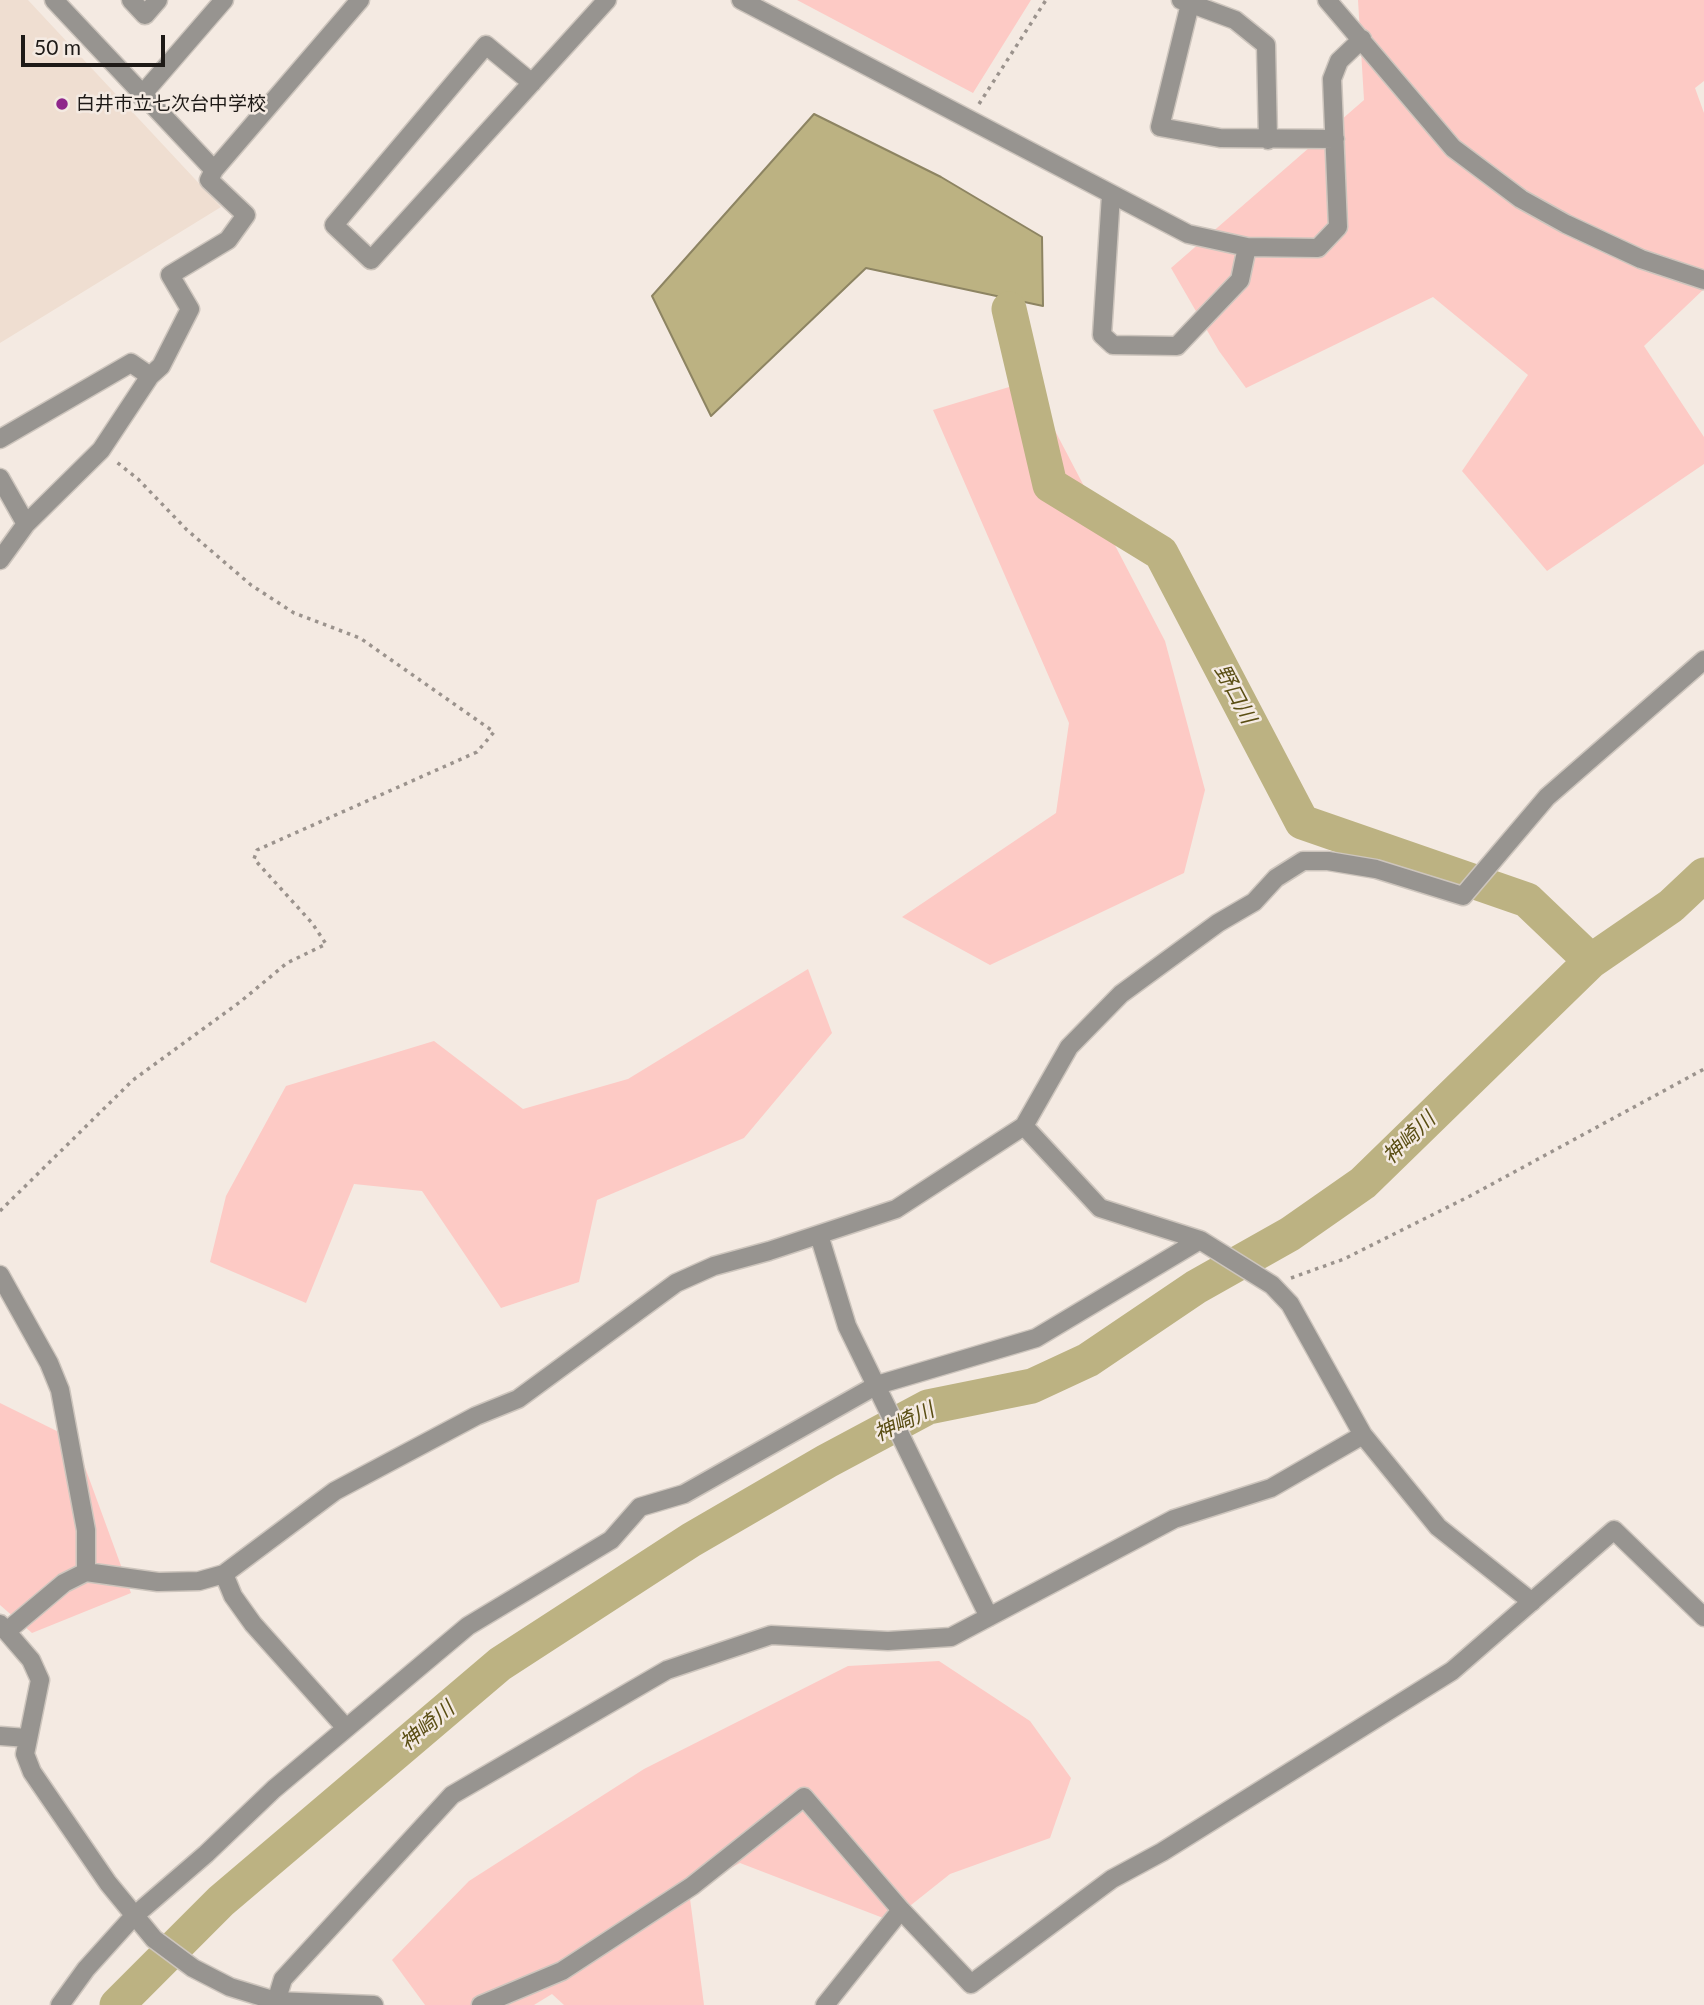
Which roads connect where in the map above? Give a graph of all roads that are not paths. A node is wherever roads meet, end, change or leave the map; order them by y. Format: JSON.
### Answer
{"nodes":[{"id":1,"x":54,"y":0,"type":"edge"},
{"id":2,"x":131,"y":0,"type":"edge"},
{"id":3,"x":158,"y":0,"type":"edge"},
{"id":4,"x":224,"y":0,"type":"edge"},
{"id":5,"x":360,"y":0,"type":"edge"},
{"id":6,"x":607,"y":0,"type":"edge"},
{"id":7,"x":741,"y":0,"type":"edge"},
{"id":8,"x":1327,"y":0,"type":"edge"},
{"id":9,"x":1185,"y":2,"type":"edge"},
{"id":10,"x":1362,"y":39,"type":"junction"},
{"id":11,"x":532,"y":83,"type":"junction"},
{"id":12,"x":141,"y":96,"type":"junction"},
{"id":13,"x":1335,"y":139,"type":"junction"},
{"id":14,"x":1268,"y":140,"type":"junction"},
{"id":15,"x":214,"y":170,"type":"junction"},
{"id":16,"x":1111,"y":195,"type":"junction"},
{"id":17,"x":1247,"y":247,"type":"junction"},
{"id":18,"x":1704,"y":281,"type":"edge"},
{"id":19,"x":150,"y":376,"type":"junction"},
{"id":20,"x":0,"y":439,"type":"edge"},
{"id":21,"x":0,"y":478,"type":"edge"},
{"id":22,"x":26,"y":524,"type":"junction"},
{"id":23,"x":0,"y":560,"type":"edge"},
{"id":24,"x":1704,"y":660,"type":"edge"},
{"id":25,"x":1024,"y":1126,"type":"junction"},
{"id":26,"x":819,"y":1235,"type":"junction"},
{"id":27,"x":1200,"y":1240,"type":"junction"},
{"id":28,"x":0,"y":1275,"type":"edge"},
{"id":29,"x":877,"y":1385,"type":"junction"},
{"id":30,"x":1363,"y":1434,"type":"junction"},
{"id":31,"x":86,"y":1572,"type":"junction"},
{"id":32,"x":224,"y":1574,"type":"junction"},
{"id":33,"x":1532,"y":1602,"type":"junction"},
{"id":34,"x":989,"y":1617,"type":"junction"},
{"id":35,"x":1704,"y":1617,"type":"edge"},
{"id":36,"x":3,"y":1627,"type":"edge"},
{"id":37,"x":346,"y":1728,"type":"junction"},
{"id":38,"x":0,"y":1736,"type":"edge"},
{"id":39,"x":27,"y":1738,"type":"junction"},
{"id":40,"x":901,"y":1910,"type":"junction"},
{"id":41,"x":132,"y":1917,"type":"junction"},
{"id":42,"x":276,"y":2003,"type":"edge"},
{"id":43,"x":60,"y":2005,"type":"edge"},
{"id":44,"x":374,"y":2005,"type":"edge"},
{"id":45,"x":481,"y":2005,"type":"edge"},
{"id":46,"x":825,"y":2005,"type":"edge"}],
"edges":[{"from":1,"to":12,"type":"street"},
{"from":2,"to":3,"type":"street"},
{"from":4,"to":12,"type":"street"},
{"from":5,"to":15,"type":"street"},
{"from":6,"to":11,"type":"street"},
{"from":7,"to":16,"type":"street"},
{"from":8,"to":10,"type":"street"},
{"from":9,"to":14,"type":"street"},
{"from":9,"to":14,"type":"street"},
{"from":10,"to":13,"type":"street"},
{"from":10,"to":18,"type":"street"},
{"from":11,"to":11,"type":"street"},
{"from":12,"to":15,"type":"street"},
{"from":13,"to":14,"type":"street"},
{"from":13,"to":17,"type":"street"},
{"from":15,"to":19,"type":"street"},
{"from":16,"to":17,"type":"street"},
{"from":16,"to":17,"type":"street"},
{"from":19,"to":20,"type":"street"},
{"from":19,"to":22,"type":"street"},
{"from":21,"to":22,"type":"street"},
{"from":22,"to":23,"type":"street"},
{"from":24,"to":25,"type":"street"},
{"from":25,"to":26,"type":"street"},
{"from":25,"to":27,"type":"street"},
{"from":26,"to":29,"type":"street"},
{"from":26,"to":32,"type":"street"},
{"from":27,"to":29,"type":"street"},
{"from":27,"to":30,"type":"street"},
{"from":28,"to":31,"type":"street"},
{"from":29,"to":34,"type":"street"},
{"from":29,"to":37,"type":"street"},
{"from":30,"to":33,"type":"street"},
{"from":30,"to":34,"type":"street"},
{"from":31,"to":32,"type":"street"},
{"from":31,"to":36,"type":"street"},
{"from":32,"to":37,"type":"street"},
{"from":33,"to":35,"type":"street"},
{"from":33,"to":40,"type":"street"},
{"from":34,"to":42,"type":"street"},
{"from":36,"to":39,"type":"street"},
{"from":37,"to":41,"type":"street"},
{"from":38,"to":39,"type":"street"},
{"from":39,"to":41,"type":"street"},
{"from":40,"to":45,"type":"street"},
{"from":40,"to":46,"type":"street"},
{"from":41,"to":42,"type":"street"},
{"from":41,"to":43,"type":"street"},
{"from":42,"to":44,"type":"street"}]}
